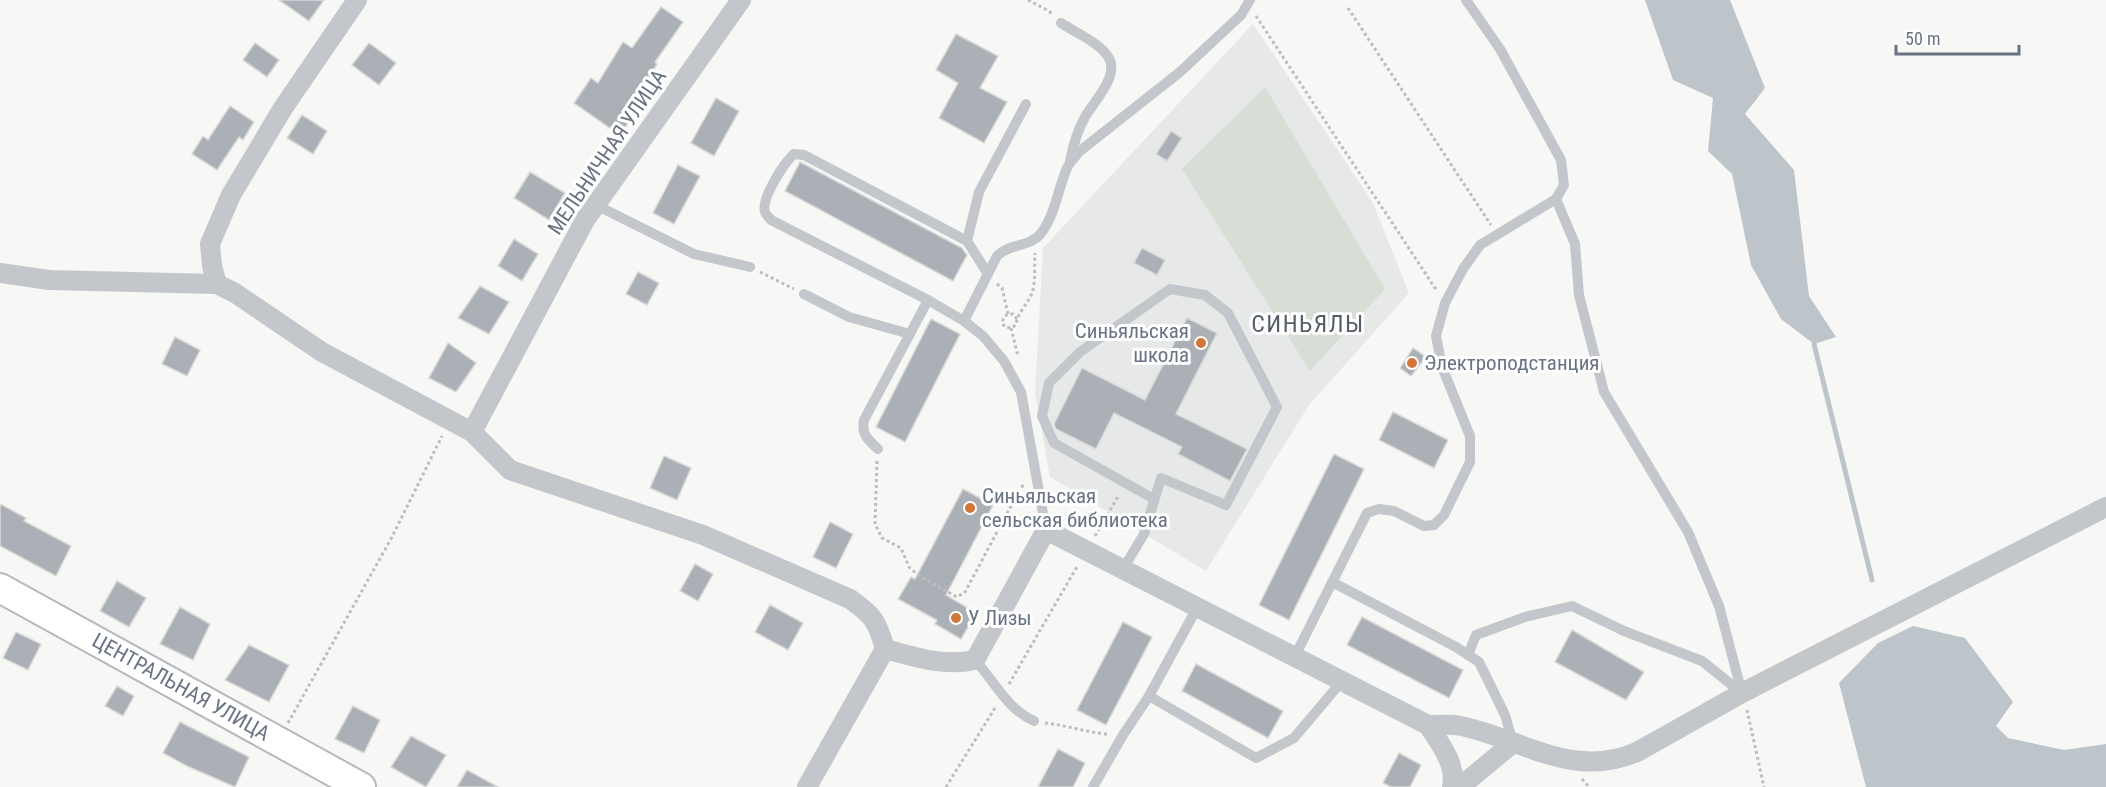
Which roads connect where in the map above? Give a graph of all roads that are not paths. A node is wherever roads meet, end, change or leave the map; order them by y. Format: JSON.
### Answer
{"nodes":[{"id":1,"x":357,"y":0,"type":"edge"},
{"id":2,"x":741,"y":0,"type":"edge"},
{"id":3,"x":1466,"y":0,"type":"edge"},
{"id":4,"x":1249,"y":2,"type":"edge"},
{"id":5,"x":1061,"y":23,"type":"road end"},
{"id":6,"x":1026,"y":104,"type":"dead end"},
{"id":7,"x":1069,"y":164,"type":"junction"},
{"id":8,"x":1556,"y":199,"type":"junction"},
{"id":9,"x":596,"y":205,"type":"junction"},
{"id":10,"x":967,"y":241,"type":"junction"},
{"id":11,"x":750,"y":267,"type":"road end"},
{"id":12,"x":0,"y":273,"type":"edge"},
{"id":13,"x":988,"y":274,"type":"junction"},
{"id":14,"x":217,"y":284,"type":"junction"},
{"id":15,"x":804,"y":294,"type":"road end"},
{"id":16,"x":928,"y":300,"type":"junction"},
{"id":17,"x":964,"y":321,"type":"junction"},
{"id":18,"x":910,"y":334,"type":"junction"},
{"id":19,"x":472,"y":432,"type":"junction"},
{"id":20,"x":878,"y":449,"type":"road end"},
{"id":21,"x":1154,"y":499,"type":"junction"},
{"id":22,"x":2106,"y":507,"type":"edge"},
{"id":23,"x":1046,"y":530,"type":"junction"},
{"id":24,"x":1123,"y":569,"type":"junction"},
{"id":25,"x":1332,"y":582,"type":"junction"},
{"id":26,"x":0,"y":588,"type":"edge"},
{"id":27,"x":1198,"y":606,"type":"junction"},
{"id":28,"x":885,"y":649,"type":"junction"},
{"id":29,"x":1468,"y":655,"type":"junction"},
{"id":30,"x":1295,"y":656,"type":"junction"},
{"id":31,"x":975,"y":660,"type":"junction"},
{"id":32,"x":1342,"y":681,"type":"junction"},
{"id":33,"x":1742,"y":693,"type":"junction"},
{"id":34,"x":1149,"y":696,"type":"junction"},
{"id":35,"x":1034,"y":722,"type":"road end"},
{"id":36,"x":1428,"y":725,"type":"junction"},
{"id":37,"x":1513,"y":743,"type":"junction"},
{"id":38,"x":361,"y":787,"type":"edge"},
{"id":39,"x":807,"y":787,"type":"edge"},
{"id":40,"x":1093,"y":787,"type":"edge"},
{"id":41,"x":1452,"y":787,"type":"edge"},
{"id":42,"x":1460,"y":787,"type":"edge"}],
"edges":[{"from":1,"to":14,"type":"street"},
{"from":2,"to":9,"type":"street","name":"МЕЛЬНИЧНАЯ УЛИЦА"},
{"from":3,"to":8,"type":"lane"},
{"from":4,"to":7,"type":"lane"},
{"from":5,"to":7,"type":"lane"},
{"from":6,"to":10,"type":"lane"},
{"from":7,"to":13,"type":"lane"},
{"from":8,"to":25,"type":"lane"},
{"from":8,"to":33,"type":"lane"},
{"from":9,"to":11,"type":"lane"},
{"from":9,"to":19,"type":"street","name":"МЕЛЬНИЧНАЯ УЛИЦА"},
{"from":10,"to":13,"type":"lane"},
{"from":10,"to":16,"type":"lane"},
{"from":12,"to":14,"type":"street"},
{"from":13,"to":17,"type":"lane"},
{"from":14,"to":19,"type":"street"},
{"from":15,"to":18,"type":"lane"},
{"from":16,"to":17,"type":"lane"},
{"from":16,"to":18,"type":"lane"},
{"from":17,"to":23,"type":"lane"},
{"from":18,"to":20,"type":"lane"},
{"from":19,"to":28,"type":"street"},
{"from":21,"to":21,"type":"lane"},
{"from":21,"to":24,"type":"lane"},
{"from":22,"to":33,"type":"street"},
{"from":23,"to":24,"type":"street"},
{"from":23,"to":31,"type":"street"},
{"from":24,"to":27,"type":"street"},
{"from":25,"to":29,"type":"lane"},
{"from":25,"to":30,"type":"lane"},
{"from":26,"to":38,"type":"street","name":"ЦЕНТРАЛЬНАЯ УЛИЦА"},
{"from":27,"to":30,"type":"street"},
{"from":27,"to":34,"type":"lane"},
{"from":28,"to":31,"type":"street"},
{"from":28,"to":39,"type":"street"},
{"from":29,"to":33,"type":"lane"},
{"from":29,"to":37,"type":"lane"},
{"from":30,"to":32,"type":"street"},
{"from":31,"to":35,"type":"lane"},
{"from":32,"to":34,"type":"lane"},
{"from":32,"to":36,"type":"street"},
{"from":33,"to":37,"type":"street"},
{"from":34,"to":40,"type":"lane"},
{"from":36,"to":37,"type":"street"},
{"from":36,"to":41,"type":"street"},
{"from":37,"to":42,"type":"street"}]}
